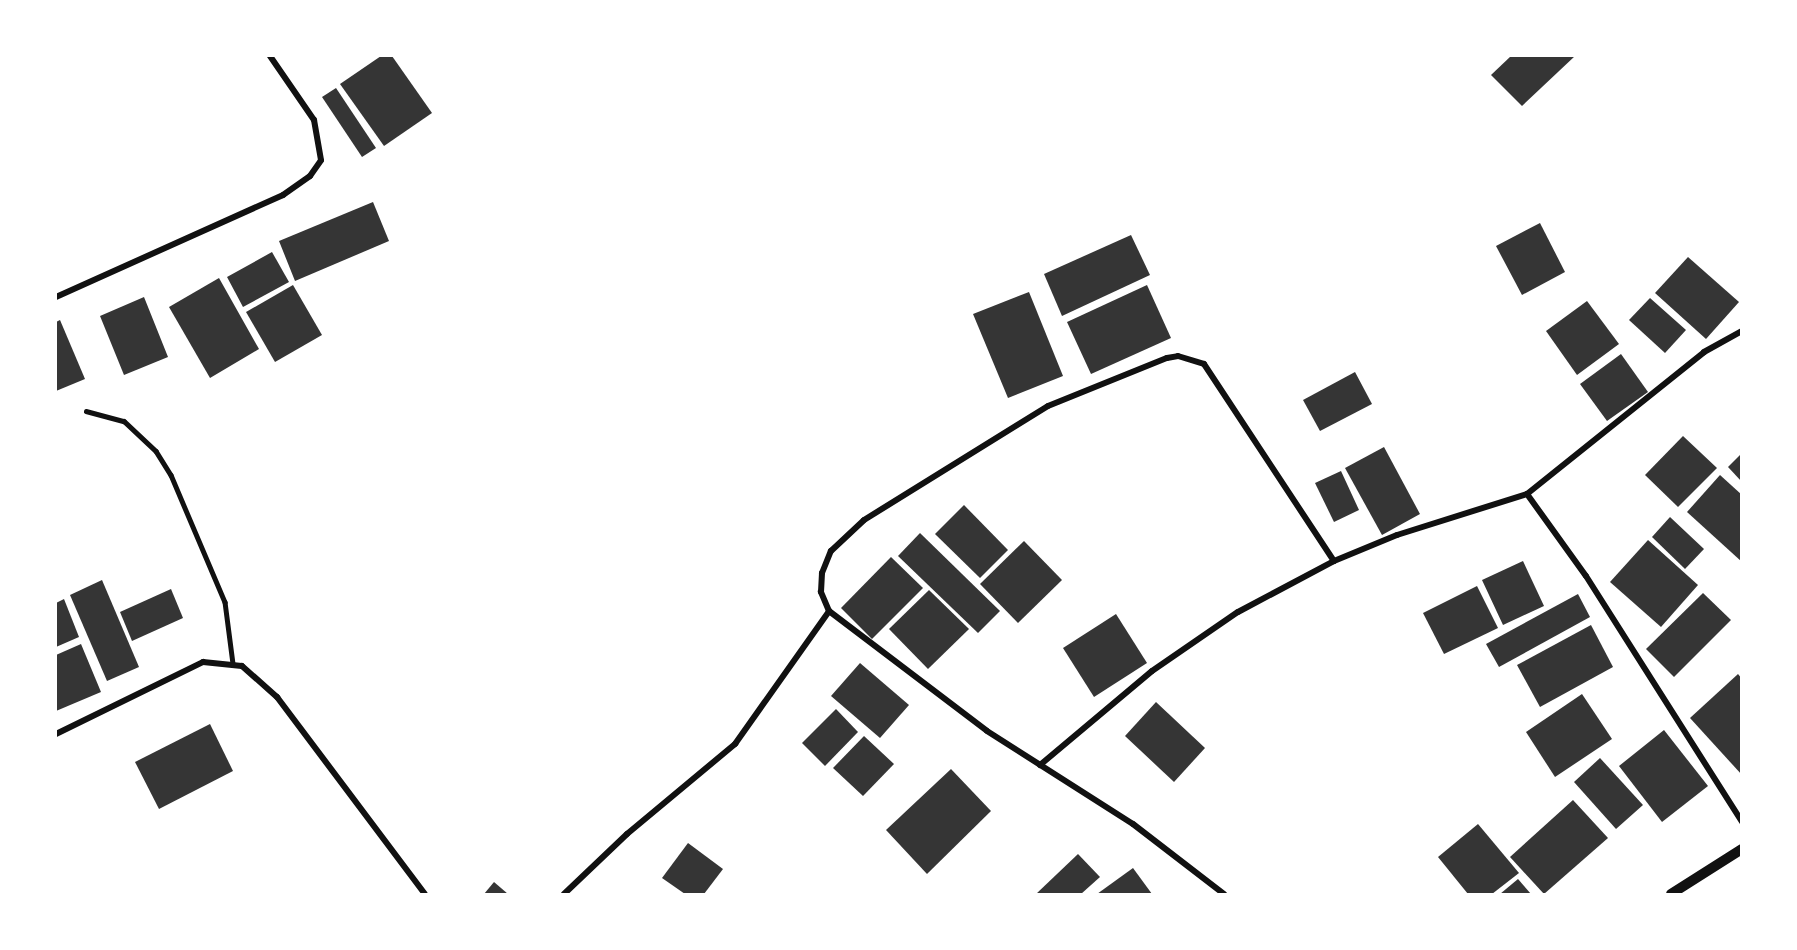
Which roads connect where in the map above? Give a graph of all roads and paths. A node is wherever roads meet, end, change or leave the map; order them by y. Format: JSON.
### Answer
{"nodes":[{"id":1,"x":270,"y":56,"type":"edge"},
{"id":2,"x":56,"y":297,"type":"edge"},
{"id":3,"x":1742,"y":331,"type":"edge"},
{"id":4,"x":86,"y":411,"type":"dead end"},
{"id":5,"x":1527,"y":494,"type":"junction"},
{"id":6,"x":1334,"y":561,"type":"junction"},
{"id":7,"x":829,"y":611,"type":"junction"},
{"id":8,"x":233,"y":664,"type":"junction"},
{"id":9,"x":56,"y":734,"type":"edge"},
{"id":10,"x":1040,"y":765,"type":"junction"},
{"id":11,"x":1742,"y":822,"type":"edge"},
{"id":12,"x":1742,"y":849,"type":"edge"},
{"id":13,"x":425,"y":894,"type":"edge"},
{"id":14,"x":564,"y":894,"type":"edge"},
{"id":15,"x":1224,"y":894,"type":"edge"},
{"id":16,"x":1671,"y":894,"type":"edge"}],
"edges":[{"from":1,"to":2,"type":"street"},
{"from":3,"to":5,"type":"street"},
{"from":4,"to":8,"type":"lane"},
{"from":5,"to":6,"type":"street"},
{"from":5,"to":11,"type":"street"},
{"from":6,"to":7,"type":"street"},
{"from":6,"to":10,"type":"street"},
{"from":7,"to":10,"type":"street"},
{"from":7,"to":14,"type":"street"},
{"from":8,"to":9,"type":"street"},
{"from":8,"to":13,"type":"street"},
{"from":10,"to":15,"type":"street"},
{"from":12,"to":16,"type":"street"}]}
